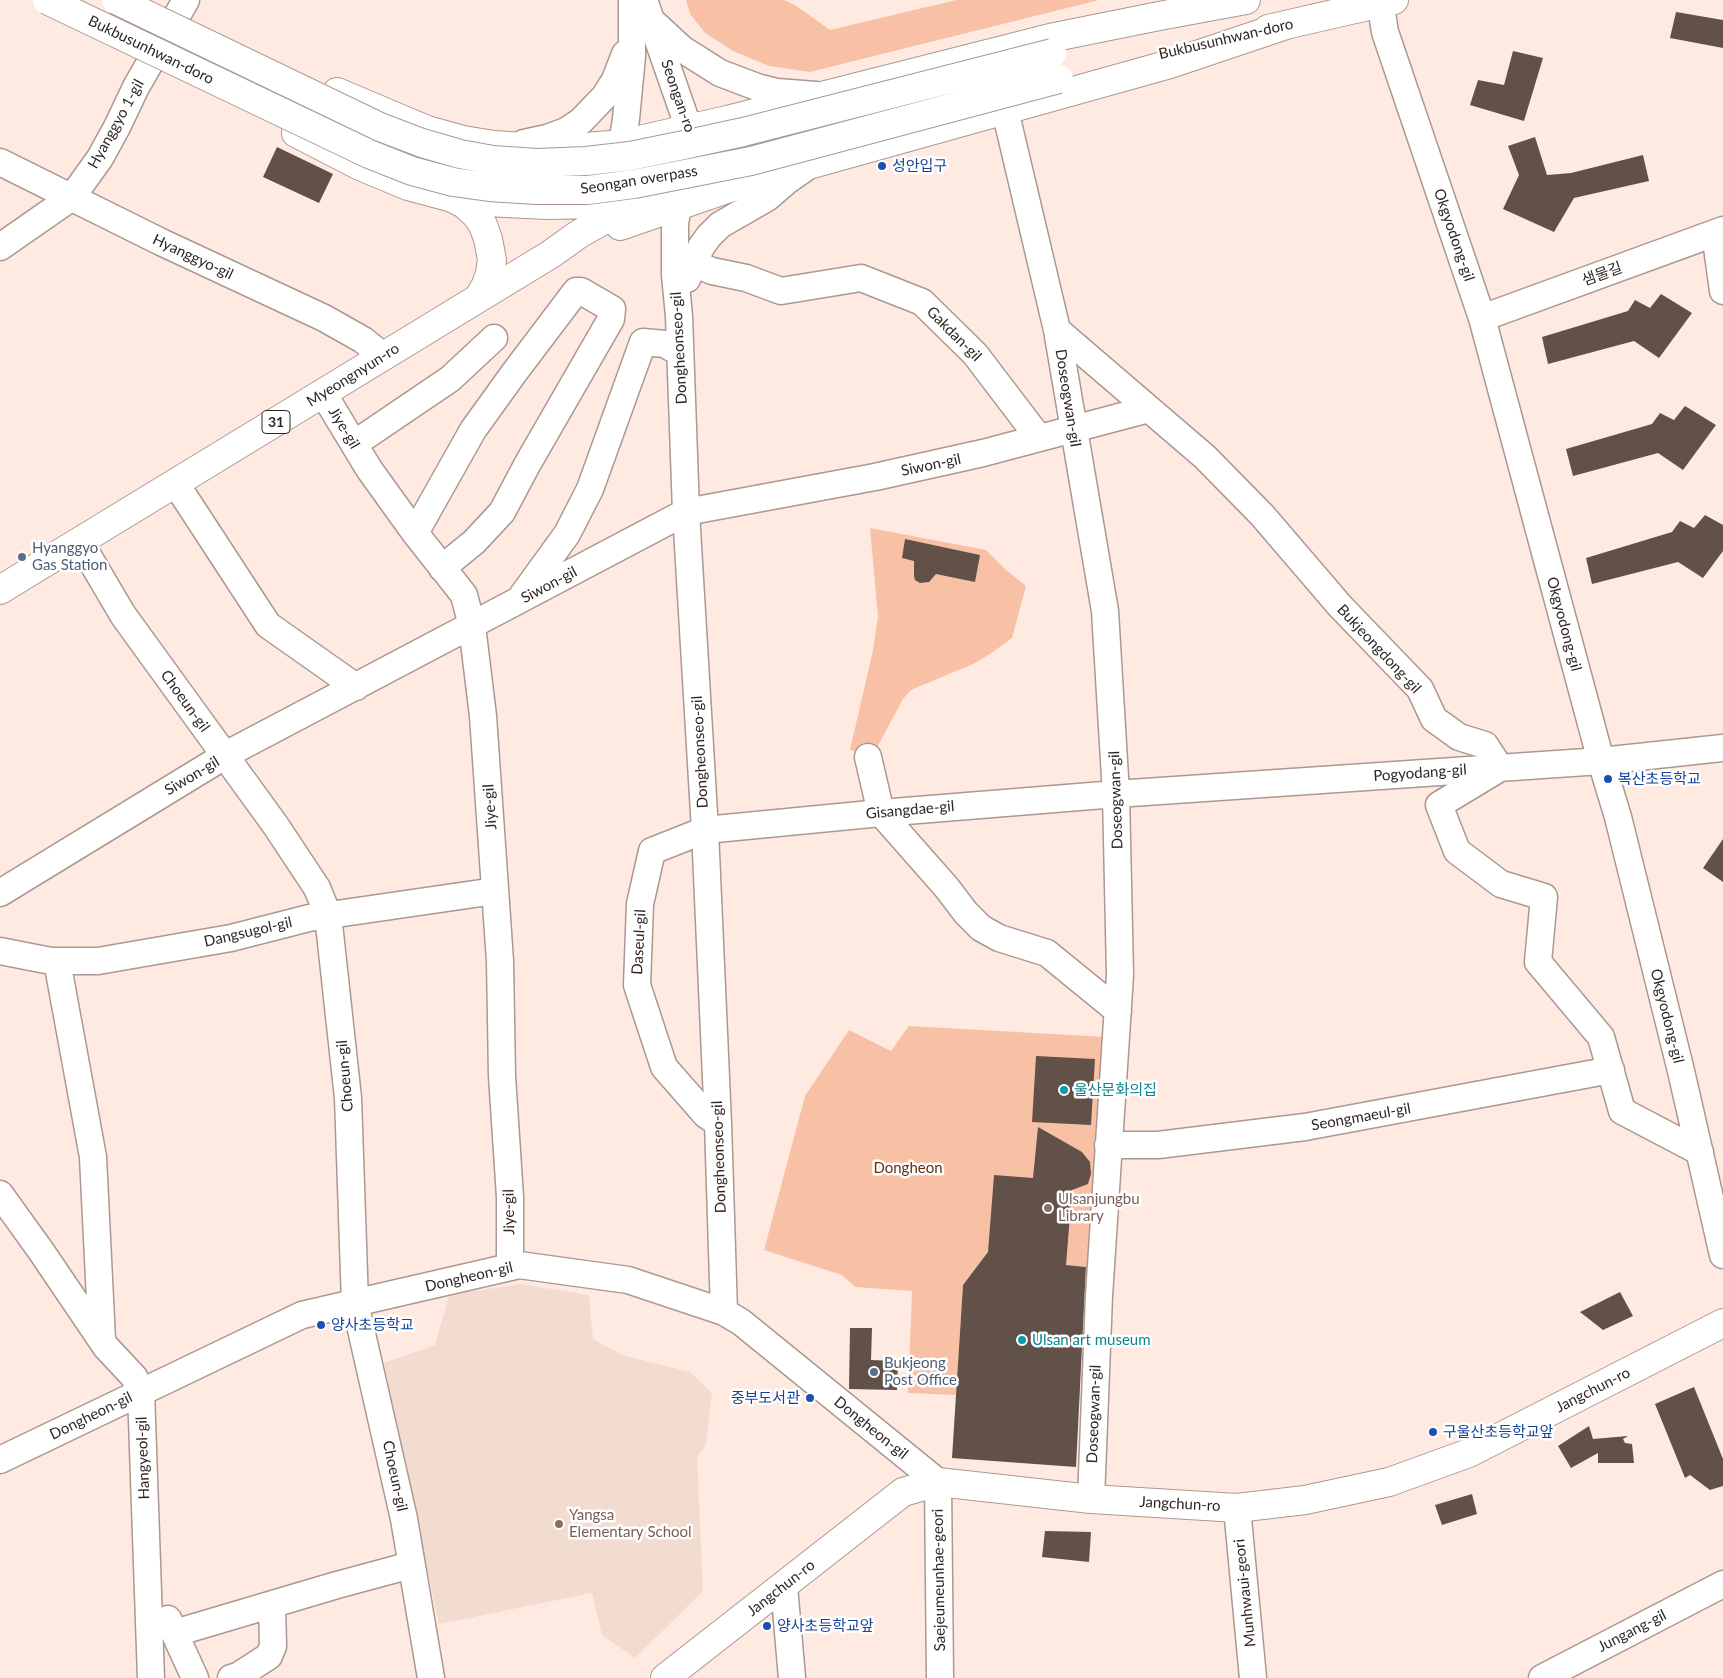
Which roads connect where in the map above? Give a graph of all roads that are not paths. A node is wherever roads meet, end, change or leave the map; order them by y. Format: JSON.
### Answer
{"nodes":[{"id":1,"x":48,"y":0,"type":"edge"},
{"id":2,"x":116,"y":0,"type":"edge"},
{"id":3,"x":122,"y":0,"type":"edge"},
{"id":4,"x":186,"y":0,"type":"edge"},
{"id":5,"x":1246,"y":0,"type":"edge"},
{"id":6,"x":1257,"y":0,"type":"edge"},
{"id":7,"x":1385,"y":1,"type":"edge"},
{"id":8,"x":1215,"y":3,"type":"edge"},
{"id":9,"x":640,"y":9,"type":"edge"},
{"id":10,"x":1286,"y":25,"type":"junction"},
{"id":11,"x":1052,"y":53,"type":"joint"},
{"id":12,"x":243,"y":56,"type":"junction"},
{"id":13,"x":1060,"y":79,"type":"joint"},
{"id":14,"x":225,"y":91,"type":"junction"},
{"id":15,"x":824,"y":96,"type":"junction"},
{"id":16,"x":1005,"y":110,"type":"junction"},
{"id":17,"x":692,"y":137,"type":"junction"},
{"id":18,"x":622,"y":144,"type":"junction"},
{"id":19,"x":494,"y":145,"type":"junction"},
{"id":20,"x":0,"y":162,"type":"edge"},
{"id":21,"x":812,"y":164,"type":"junction"},
{"id":22,"x":744,"y":183,"type":"junction"},
{"id":23,"x":72,"y":197,"type":"junction"},
{"id":24,"x":449,"y":197,"type":"junction"},
{"id":25,"x":600,"y":204,"type":"junction"},
{"id":26,"x":666,"y":208,"type":"junction"},
{"id":27,"x":1719,"y":231,"type":"edge"},
{"id":28,"x":579,"y":234,"type":"junction"},
{"id":29,"x":0,"y":247,"type":"edge"},
{"id":30,"x":551,"y":254,"type":"junction"},
{"id":31,"x":693,"y":263,"type":"junction"},
{"id":32,"x":1723,"y":291,"type":"edge"},
{"id":33,"x":479,"y":297,"type":"junction"},
{"id":34,"x":679,"y":316,"type":"junction"},
{"id":35,"x":1482,"y":318,"type":"junction"},
{"id":36,"x":1057,"y":330,"type":"junction"},
{"id":37,"x":494,"y":338,"type":"dead end"},
{"id":38,"x":680,"y":353,"type":"junction"},
{"id":39,"x":383,"y":356,"type":"junction"},
{"id":40,"x":323,"y":393,"type":"junction"},
{"id":41,"x":1149,"y":409,"type":"junction"},
{"id":42,"x":1073,"y":429,"type":"junction"},
{"id":43,"x":1039,"y":438,"type":"junction"},
{"id":44,"x":354,"y":444,"type":"junction"},
{"id":45,"x":176,"y":484,"type":"junction"},
{"id":46,"x":686,"y":512,"type":"junction"},
{"id":47,"x":415,"y":533,"type":"junction"},
{"id":48,"x":80,"y":542,"type":"junction"},
{"id":49,"x":442,"y":568,"type":"junction"},
{"id":50,"x":0,"y":590,"type":"edge"},
{"id":51,"x":519,"y":601,"type":"junction"},
{"id":52,"x":472,"y":626,"type":"junction"},
{"id":53,"x":356,"y":687,"type":"junction"},
{"id":54,"x":1723,"y":748,"type":"edge"},
{"id":55,"x":225,"y":756,"type":"junction"},
{"id":56,"x":868,"y":757,"type":"dead end"},
{"id":57,"x":1601,"y":761,"type":"junction"},
{"id":58,"x":1500,"y":768,"type":"junction"},
{"id":59,"x":1116,"y":794,"type":"junction"},
{"id":60,"x":881,"y":813,"type":"junction"},
{"id":61,"x":705,"y":830,"type":"junction"},
{"id":62,"x":495,"y":891,"type":"junction"},
{"id":63,"x":0,"y":893,"type":"edge"},
{"id":64,"x":328,"y":916,"type":"junction"},
{"id":65,"x":0,"y":951,"type":"edge"},
{"id":66,"x":57,"y":960,"type":"junction"},
{"id":67,"x":1118,"y":1011,"type":"junction"},
{"id":68,"x":1610,"y":1070,"type":"junction"},
{"id":69,"x":718,"y":1123,"type":"junction"},
{"id":70,"x":1108,"y":1145,"type":"junction"},
{"id":71,"x":1700,"y":1152,"type":"junction"},
{"id":72,"x":0,"y":1194,"type":"edge"},
{"id":73,"x":1723,"y":1255,"type":"edge"},
{"id":74,"x":510,"y":1267,"type":"junction"},
{"id":75,"x":355,"y":1303,"type":"junction"},
{"id":76,"x":724,"y":1312,"type":"junction"},
{"id":77,"x":1723,"y":1323,"type":"edge"},
{"id":78,"x":102,"y":1341,"type":"junction"},
{"id":79,"x":141,"y":1392,"type":"junction"},
{"id":80,"x":0,"y":1460,"type":"edge"},
{"id":81,"x":938,"y":1482,"type":"junction"},
{"id":82,"x":1091,"y":1499,"type":"junction"},
{"id":83,"x":1237,"y":1508,"type":"junction"},
{"id":84,"x":411,"y":1565,"type":"junction"},
{"id":85,"x":1723,"y":1584,"type":"edge"},
{"id":86,"x":784,"y":1586,"type":"junction"},
{"id":87,"x":147,"y":1597,"type":"junction"},
{"id":88,"x":272,"y":1604,"type":"junction"},
{"id":89,"x":175,"y":1634,"type":"junction"},
{"id":90,"x":151,"y":1678,"type":"edge"},
{"id":91,"x":195,"y":1678,"type":"edge"},
{"id":92,"x":230,"y":1678,"type":"edge"},
{"id":93,"x":432,"y":1678,"type":"edge"},
{"id":94,"x":665,"y":1678,"type":"edge"},
{"id":95,"x":792,"y":1678,"type":"edge"},
{"id":96,"x":940,"y":1678,"type":"edge"},
{"id":97,"x":1253,"y":1678,"type":"edge"},
{"id":98,"x":1542,"y":1678,"type":"edge"}],
"edges":[{"from":1,"to":14,"type":"main road","name":"Bukbusunhwan-doro","bridge":true},
{"from":2,"to":12,"type":"main road","name":"Bukbusunhwan-doro","bridge":true},
{"from":3,"to":12,"type":"main road","bridge":true},
{"from":4,"to":23,"type":"street","name":"Hyanggyo 1-gil"},
{"from":5,"to":8,"type":"main road"},
{"from":6,"to":11,"type":"main road","name":"Bukbusunhwan-doro"},
{"from":7,"to":10,"type":"main road","name":"Bukbusunhwan-doro"},
{"from":7,"to":35,"type":"street","name":"Okgyodong-gil"},
{"from":8,"to":15,"type":"main road"},
{"from":9,"to":15,"type":"street"},
{"from":9,"to":17,"type":"street","name":"Seongan-ro"},
{"from":9,"to":18,"type":"street"},
{"from":9,"to":19,"type":"street"},
{"from":10,"to":13,"type":"main road","name":"Bukbusunhwan-doro"},
{"from":10,"to":16,"type":"main road"},
{"from":11,"to":12,"type":"main road","name":"Seongan overpass","bridge":true},
{"from":12,"to":19,"type":"main road"},
{"from":13,"to":14,"type":"main road","name":"Seongan overpass","bridge":true},
{"from":14,"to":24,"type":"main road"},
{"from":15,"to":17,"type":"main road"},
{"from":16,"to":21,"type":"main road"},
{"from":16,"to":36,"type":"street","name":"Doseogwan-gil"},
{"from":17,"to":18,"type":"main road"},
{"from":17,"to":22,"type":"street"},
{"from":17,"to":26,"type":"street","name":"Seongan-ro"},
{"from":17,"to":26,"type":"main road"},
{"from":18,"to":19,"type":"main road"},
{"from":18,"to":25,"type":"street"},
{"from":20,"to":23,"type":"street","name":"Hyanggyo-gil"},
{"from":21,"to":22,"type":"main road"},
{"from":21,"to":31,"type":"street"},
{"from":22,"to":26,"type":"main road"},
{"from":23,"to":29,"type":"street","name":"Hyanggyo 1-gil"},
{"from":23,"to":39,"type":"street","name":"Hyanggyo-gil"},
{"from":24,"to":25,"type":"main road"},
{"from":24,"to":33,"type":"main road"},
{"from":25,"to":26,"type":"main road"},
{"from":25,"to":28,"type":"street"},
{"from":26,"to":28,"type":"main road"},
{"from":26,"to":30,"type":"main road"},
{"from":26,"to":34,"type":"street","name":"Dongheonseo-gil"},
{"from":27,"to":32,"type":"street"},
{"from":27,"to":35,"type":"street","name":"샘물길"},
{"from":28,"to":30,"type":"main road"},
{"from":30,"to":33,"type":"main road","name":"Myeongnyun-ro","number":"31"},
{"from":31,"to":34,"type":"street"},
{"from":31,"to":43,"type":"street","name":"Gakdan-gil"},
{"from":33,"to":39,"type":"main road","name":"Myeongnyun-ro","number":"31"},
{"from":34,"to":38,"type":"street","name":"Dongheonseo-gil"},
{"from":35,"to":57,"type":"street","name":"Okgyodong-gil"},
{"from":36,"to":41,"type":"street","name":"Bukjeongdong-gil"},
{"from":36,"to":42,"type":"street","name":"Doseogwan-gil"},
{"from":37,"to":44,"type":"street"},
{"from":38,"to":46,"type":"street","name":"Dongheonseo-gil"},
{"from":38,"to":51,"type":"street"},
{"from":39,"to":40,"type":"main road","name":"Myeongnyun-ro","number":"31"},
{"from":40,"to":44,"type":"street","name":"Jiye-gil"},
{"from":40,"to":45,"type":"main road","name":"Myeongnyun-ro","number":"31"},
{"from":41,"to":42,"type":"street","name":"Siwon-gil"},
{"from":41,"to":58,"type":"street","name":"Bukjeongdong-gil"},
{"from":42,"to":43,"type":"street","name":"Siwon-gil"},
{"from":42,"to":59,"type":"street","name":"Doseogwan-gil"},
{"from":43,"to":46,"type":"street","name":"Siwon-gil"},
{"from":44,"to":47,"type":"street","name":"Jiye-gil"},
{"from":45,"to":48,"type":"main road","name":"Myeongnyun-ro","number":"31"},
{"from":45,"to":53,"type":"street"},
{"from":46,"to":51,"type":"street","name":"Siwon-gil"},
{"from":46,"to":61,"type":"street","name":"Dongheonseo-gil"},
{"from":47,"to":49,"type":"street","name":"Jiye-gil"},
{"from":47,"to":49,"type":"street"},
{"from":48,"to":50,"type":"main road","name":"Myeongnyun-ro","number":"31"},
{"from":48,"to":55,"type":"street","name":"Choeun-gil"},
{"from":49,"to":52,"type":"street","name":"Jiye-gil"},
{"from":51,"to":52,"type":"street","name":"Siwon-gil"},
{"from":52,"to":53,"type":"street","name":"Siwon-gil"},
{"from":52,"to":62,"type":"street","name":"Jiye-gil"},
{"from":53,"to":55,"type":"street","name":"Siwon-gil"},
{"from":54,"to":57,"type":"street","name":"Pogyodang-gil"},
{"from":55,"to":63,"type":"street","name":"Siwon-gil"},
{"from":55,"to":64,"type":"street","name":"Choeun-gil"},
{"from":56,"to":60,"type":"street"},
{"from":57,"to":58,"type":"street","name":"Pogyodang-gil"},
{"from":57,"to":71,"type":"street","name":"Okgyodong-gil"},
{"from":58,"to":59,"type":"street","name":"Pogyodang-gil"},
{"from":58,"to":68,"type":"street"},
{"from":59,"to":60,"type":"street","name":"Gisangdae-gil"},
{"from":59,"to":67,"type":"street","name":"Doseogwan-gil"},
{"from":60,"to":61,"type":"street","name":"Gisangdae-gil"},
{"from":60,"to":67,"type":"street"},
{"from":61,"to":69,"type":"street","name":"Dongheonseo-gil"},
{"from":61,"to":69,"type":"street","name":"Daseul-gil"},
{"from":62,"to":64,"type":"street","name":"Dangsugol-gil"},
{"from":62,"to":74,"type":"street","name":"Jiye-gil"},
{"from":64,"to":66,"type":"street","name":"Dangsugol-gil"},
{"from":64,"to":75,"type":"street","name":"Choeun-gil"},
{"from":65,"to":66,"type":"street","name":"Dangsugol-gil"},
{"from":66,"to":78,"type":"street"},
{"from":67,"to":70,"type":"street","name":"Doseogwan-gil"},
{"from":68,"to":70,"type":"street","name":"Seongmaeul-gil"},
{"from":68,"to":71,"type":"street"},
{"from":69,"to":76,"type":"street","name":"Dongheonseo-gil"},
{"from":70,"to":82,"type":"street","name":"Doseogwan-gil"},
{"from":71,"to":73,"type":"street","name":"Okgyodong-gil"},
{"from":72,"to":78,"type":"street","name":"Hangyeol-gil"},
{"from":74,"to":75,"type":"street","name":"Dongheon-gil"},
{"from":74,"to":76,"type":"street","name":"Dongheon-gil"},
{"from":75,"to":79,"type":"street","name":"Dongheon-gil"},
{"from":75,"to":84,"type":"street","name":"Choeun-gil"},
{"from":76,"to":81,"type":"street","name":"Dongheon-gil"},
{"from":77,"to":83,"type":"main road","name":"Jangchun-ro"},
{"from":78,"to":79,"type":"street","name":"Hangyeol-gil"},
{"from":79,"to":80,"type":"street","name":"Dongheon-gil"},
{"from":79,"to":87,"type":"street","name":"Hangyeol-gil"},
{"from":81,"to":82,"type":"main road","name":"Jangchun-ro"},
{"from":81,"to":86,"type":"main road","name":"Jangchun-ro"},
{"from":81,"to":96,"type":"street","name":"Saejeumeunhae-geori"},
{"from":82,"to":83,"type":"main road","name":"Jangchun-ro"},
{"from":83,"to":97,"type":"street","name":"Munhwaui-geori"},
{"from":84,"to":88,"type":"street"},
{"from":84,"to":93,"type":"street","name":"Choeun-gil"},
{"from":85,"to":98,"type":"street","name":"Jungang-gil"},
{"from":86,"to":94,"type":"main road","name":"Jangchun-ro"},
{"from":86,"to":95,"type":"street"},
{"from":87,"to":89,"type":"street"},
{"from":87,"to":90,"type":"street","name":"Hangyeol-gil"},
{"from":88,"to":89,"type":"street"},
{"from":88,"to":92,"type":"street"},
{"from":89,"to":91,"type":"street"}]}
